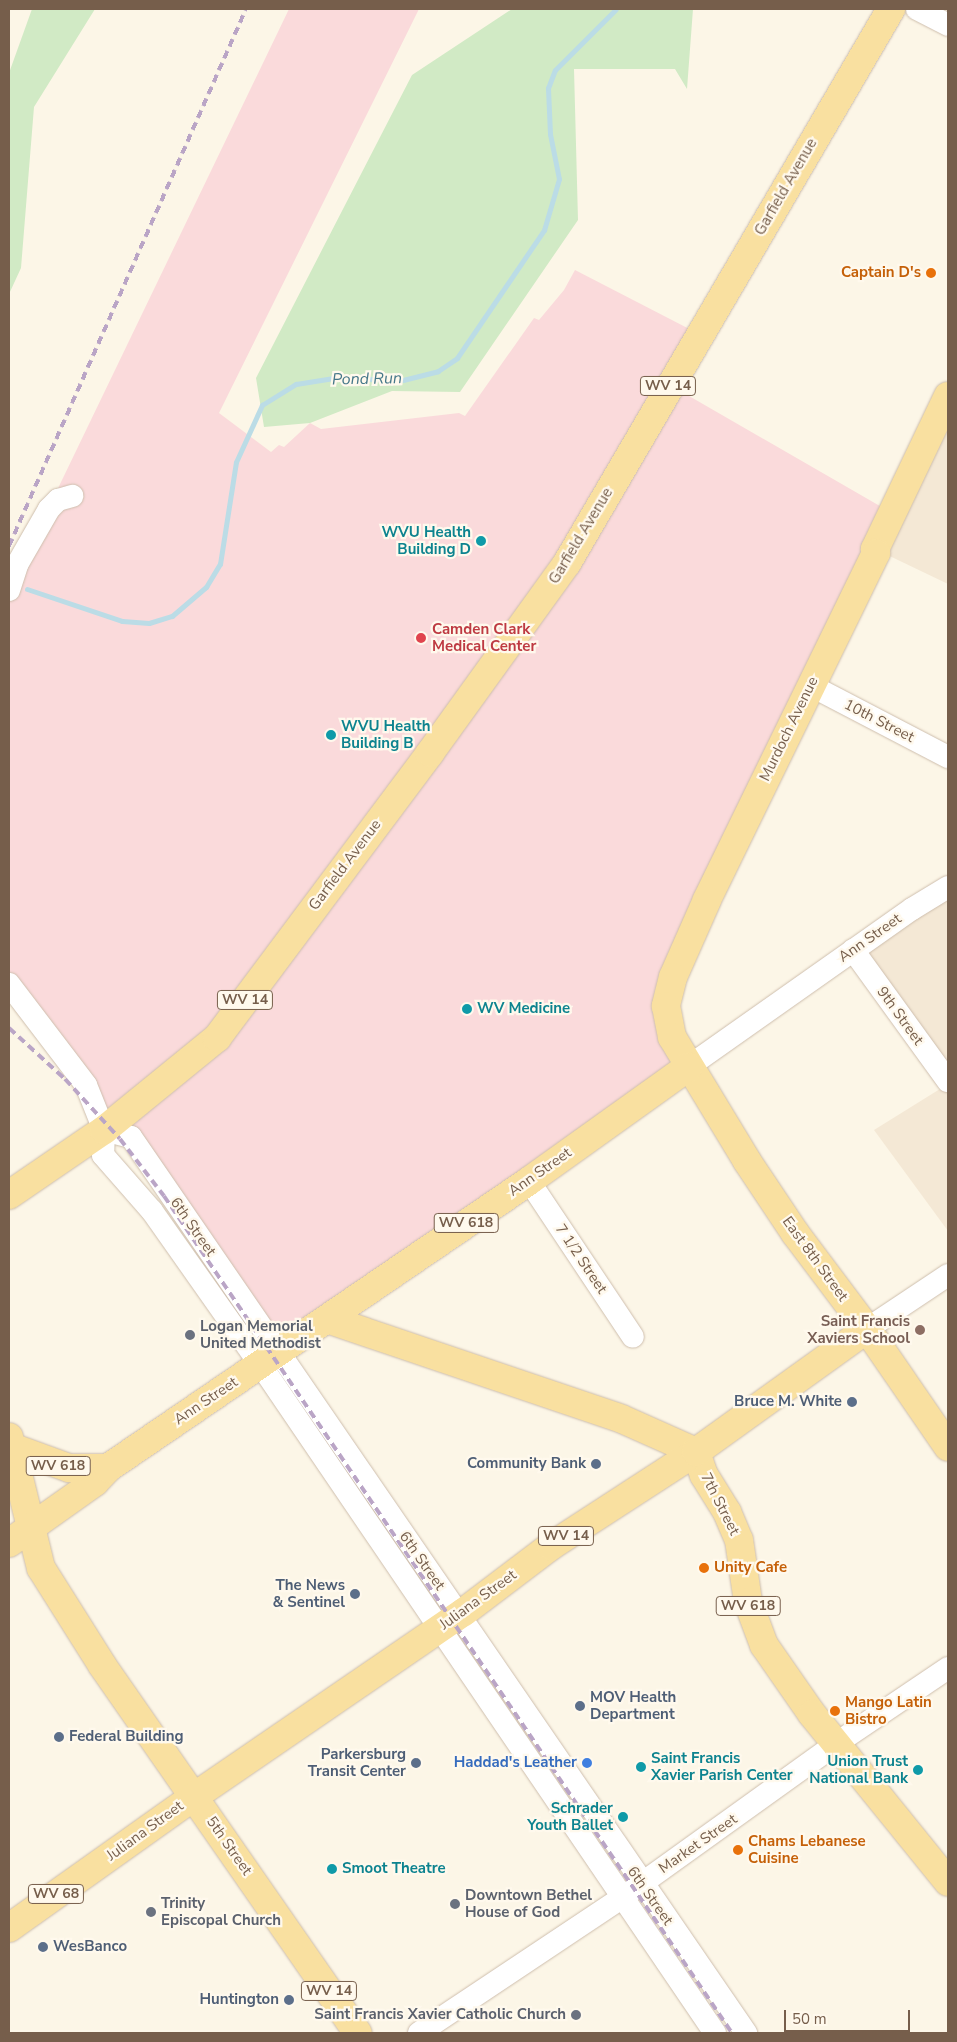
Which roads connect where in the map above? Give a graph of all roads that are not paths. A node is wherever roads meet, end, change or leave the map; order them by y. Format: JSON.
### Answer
{"nodes":[{"id":1,"x":891,"y":9,"type":"edge"},
{"id":2,"x":917,"y":9,"type":"edge"},
{"id":3,"x":948,"y":25,"type":"edge"},
{"id":4,"x":948,"y":396,"type":"edge"},
{"id":5,"x":72,"y":496,"type":"dead end"},
{"id":6,"x":9,"y":590,"type":"edge"},
{"id":7,"x":810,"y":685,"type":"junction"},
{"id":8,"x":948,"y":757,"type":"edge"},
{"id":9,"x":948,"y":887,"type":"edge"},
{"id":10,"x":853,"y":950,"type":"junction"},
{"id":11,"x":9,"y":984,"type":"edge"},
{"id":12,"x":688,"y":1067,"type":"junction"},
{"id":13,"x":948,"y":1081,"type":"edge"},
{"id":14,"x":652,"y":1093,"type":"junction"},
{"id":15,"x":707,"y":1097,"type":"junction"},
{"id":16,"x":104,"y":1130,"type":"junction"},
{"id":17,"x":529,"y":1181,"type":"junction"},
{"id":18,"x":9,"y":1195,"type":"edge"},
{"id":19,"x":948,"y":1275,"type":"edge"},
{"id":20,"x":327,"y":1319,"type":"junction"},
{"id":21,"x":867,"y":1329,"type":"junction"},
{"id":22,"x":633,"y":1337,"type":"dead end"},
{"id":23,"x":269,"y":1358,"type":"junction"},
{"id":24,"x":10,"y":1442,"type":"edge"},
{"id":25,"x":948,"y":1447,"type":"edge"},
{"id":26,"x":696,"y":1452,"type":"junction"},
{"id":27,"x":108,"y":1468,"type":"junction"},
{"id":28,"x":32,"y":1527,"type":"junction"},
{"id":29,"x":9,"y":1543,"type":"edge"},
{"id":30,"x":9,"y":1552,"type":"edge"},
{"id":31,"x":41,"y":1568,"type":"junction"},
{"id":32,"x":450,"y":1621,"type":"junction"},
{"id":33,"x":948,"y":1668,"type":"edge"},
{"id":34,"x":837,"y":1743,"type":"junction"},
{"id":35,"x":195,"y":1796,"type":"junction"},
{"id":36,"x":948,"y":1882,"type":"edge"},
{"id":37,"x":642,"y":1884,"type":"junction"},
{"id":38,"x":623,"y":1897,"type":"junction"},
{"id":39,"x":9,"y":1928,"type":"edge"},
{"id":40,"x":358,"y":2033,"type":"edge"},
{"id":41,"x":419,"y":2033,"type":"edge"},
{"id":42,"x":715,"y":2033,"type":"edge"},
{"id":43,"x":746,"y":2033,"type":"edge"}],
"edges":[{"from":1,"to":16,"type":"main road","name":"Garfield Avenue","number":"WV 14"},
{"from":2,"to":3,"type":"street"},
{"from":4,"to":7,"type":"main road","name":"Murdoch Avenue"},
{"from":5,"to":6,"type":"street"},
{"from":7,"to":8,"type":"street","name":"10th Street"},
{"from":7,"to":12,"type":"main road","name":"Murdoch Avenue"},
{"from":9,"to":10,"type":"street","name":"Ann Street"},
{"from":10,"to":12,"type":"street","name":"Ann Street"},
{"from":10,"to":13,"type":"street","name":"9th Street"},
{"from":11,"to":16,"type":"street","name":"6th Street"},
{"from":12,"to":14,"type":"main road","name":"Ann Street","number":"WV 618"},
{"from":12,"to":15,"type":"main road","name":"East 8th Street"},
{"from":14,"to":15,"type":"main road"},
{"from":14,"to":17,"type":"main road","name":"Ann Street","number":"WV 618"},
{"from":15,"to":21,"type":"main road","name":"East 8th Street"},
{"from":16,"to":18,"type":"main road","name":"Garfield Avenue","number":"WV 14"},
{"from":16,"to":23,"type":"street","name":"6th Street"},
{"from":16,"to":23,"type":"street","name":"6th Street"},
{"from":17,"to":20,"type":"main road","name":"Ann Street","number":"WV 618"},
{"from":17,"to":22,"type":"street","name":"7 1/2 Street"},
{"from":19,"to":21,"type":"street","name":"Juliana Street"},
{"from":20,"to":23,"type":"main road","name":"Ann Street","number":"WV 618"},
{"from":20,"to":26,"type":"main road"},
{"from":21,"to":25,"type":"main road","name":"East 8th Street"},
{"from":21,"to":26,"type":"main road","name":"Juliana Street","number":"WV 14"},
{"from":23,"to":27,"type":"main road","name":"Ann Street","number":"WV 618"},
{"from":23,"to":32,"type":"street","name":"6th Street"},
{"from":24,"to":27,"type":"main road","number":"WV 618"},
{"from":24,"to":28,"type":"main road","name":"5th Street"},
{"from":26,"to":32,"type":"main road","name":"Juliana Street","number":"WV 14"},
{"from":26,"to":34,"type":"main road","name":"7th Street","number":"WV 618"},
{"from":27,"to":28,"type":"main road","name":"Ann Street"},
{"from":28,"to":29,"type":"main road","name":"Ann Street"},
{"from":28,"to":31,"type":"main road","name":"5th Street"},
{"from":30,"to":31,"type":"main road"},
{"from":31,"to":35,"type":"main road","name":"5th Street"},
{"from":32,"to":35,"type":"main road","name":"Juliana Street","number":"WV 14"},
{"from":32,"to":37,"type":"street","name":"6th Street"},
{"from":32,"to":38,"type":"street","name":"6th Street"},
{"from":33,"to":34,"type":"street","name":"Market Street"},
{"from":34,"to":36,"type":"main road","name":"7th Street","number":"WV 618"},
{"from":34,"to":37,"type":"street","name":"Market Street"},
{"from":35,"to":39,"type":"main road","name":"Juliana Street","number":"WV 68"},
{"from":35,"to":40,"type":"main road","name":"5th Street","number":"WV 14"},
{"from":37,"to":38,"type":"street","name":"Market Street"},
{"from":37,"to":43,"type":"street","name":"6th Street"},
{"from":38,"to":41,"type":"street","name":"Market Street"},
{"from":38,"to":42,"type":"street","name":"6th Street"}]}
